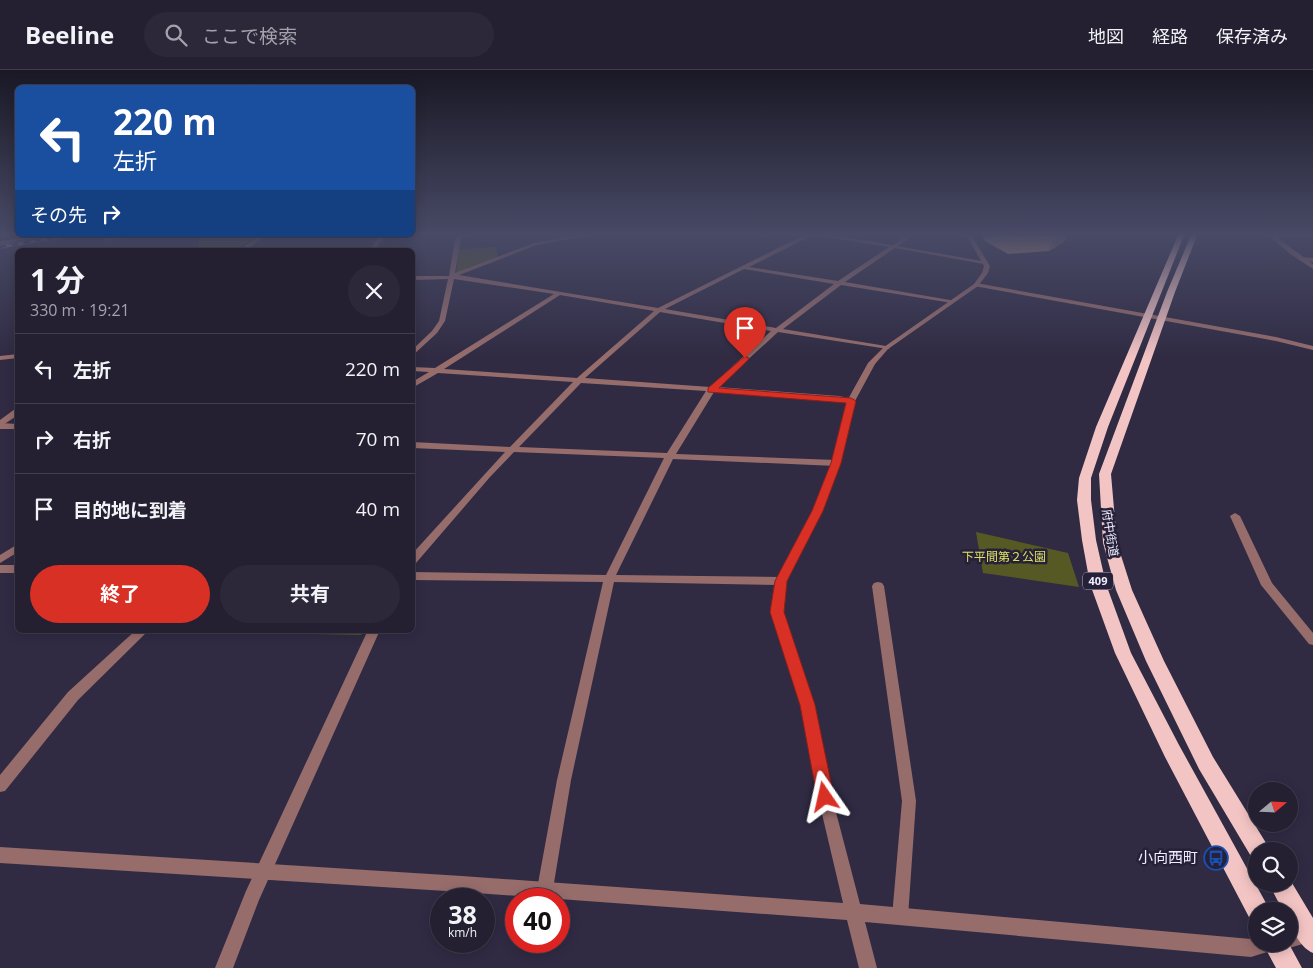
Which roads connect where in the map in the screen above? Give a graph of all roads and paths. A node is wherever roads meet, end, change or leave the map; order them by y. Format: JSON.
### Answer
{"nodes":[{"id":1,"x":455,"y":275,"type":"edge"},
{"id":2,"x":727,"y":275,"type":"edge"},
{"id":3,"x":790,"y":275,"type":"edge"},
{"id":4,"x":852,"y":275,"type":"edge"},
{"id":5,"x":984,"y":275,"type":"edge"},
{"id":6,"x":1168,"y":275,"type":"edge"},
{"id":7,"x":1174,"y":275,"type":"edge"},
{"id":8,"x":452,"y":276,"type":"junction"},
{"id":9,"x":415,"y":278,"type":"edge"},
{"id":10,"x":840,"y":283,"type":"junction"},
{"id":11,"x":976,"y":285,"type":"junction"},
{"id":12,"x":560,"y":293,"type":"junction"},
{"id":13,"x":950,"y":302,"type":"junction"},
{"id":14,"x":659,"y":310,"type":"junction"},
{"id":15,"x":1154,"y":317,"type":"junction"},
{"id":16,"x":776,"y":329,"type":"junction"},
{"id":17,"x":886,"y":348,"type":"junction"},
{"id":18,"x":1313,"y":348,"type":"edge"},
{"id":19,"x":415,"y":351,"type":"edge"},
{"id":20,"x":15,"y":356,"type":"edge"},
{"id":21,"x":0,"y":358,"type":"edge"},
{"id":22,"x":415,"y":369,"type":"edge"},
{"id":23,"x":436,"y":372,"type":"junction"},
{"id":24,"x":578,"y":381,"type":"junction"},
{"id":25,"x":415,"y":384,"type":"edge"},
{"id":26,"x":711,"y":390,"type":"junction"},
{"id":27,"x":851,"y":401,"type":"junction"},
{"id":28,"x":15,"y":413,"type":"edge"},
{"id":29,"x":0,"y":425,"type":"edge"},
{"id":30,"x":15,"y":427,"type":"edge"},
{"id":31,"x":415,"y":445,"type":"edge"},
{"id":32,"x":512,"y":449,"type":"junction"},
{"id":33,"x":669,"y":457,"type":"junction"},
{"id":34,"x":836,"y":463,"type":"junction"},
{"id":35,"x":1235,"y":516,"type":"dead end"},
{"id":36,"x":15,"y":549,"type":"edge"},
{"id":37,"x":415,"y":557,"type":"edge"},
{"id":38,"x":0,"y":560,"type":"edge"},
{"id":39,"x":0,"y":569,"type":"edge"},
{"id":40,"x":15,"y":569,"type":"edge"},
{"id":41,"x":415,"y":576,"type":"edge"},
{"id":42,"x":609,"y":579,"type":"junction"},
{"id":43,"x":781,"y":581,"type":"junction"},
{"id":44,"x":878,"y":586,"type":"dead end"},
{"id":45,"x":139,"y":633,"type":"edge"},
{"id":46,"x":373,"y":633,"type":"edge"},
{"id":47,"x":1313,"y":640,"type":"edge"},
{"id":48,"x":0,"y":786,"type":"edge"},
{"id":49,"x":1254,"y":842,"type":"edge"},
{"id":50,"x":0,"y":855,"type":"edge"},
{"id":51,"x":264,"y":870,"type":"junction"},
{"id":52,"x":530,"y":888,"type":"edge"},
{"id":53,"x":545,"y":888,"type":"edge"},
{"id":54,"x":570,"y":891,"type":"edge"},
{"id":55,"x":1284,"y":892,"type":"edge"},
{"id":56,"x":1253,"y":902,"type":"edge"},
{"id":57,"x":854,"y":912,"type":"junction"},
{"id":58,"x":900,"y":917,"type":"junction"},
{"id":59,"x":1306,"y":936,"type":"edge"},
{"id":60,"x":1248,"y":948,"type":"edge"},
{"id":61,"x":1280,"y":952,"type":"edge"},
{"id":62,"x":224,"y":968,"type":"edge"},
{"id":63,"x":868,"y":968,"type":"edge"},
{"id":64,"x":1290,"y":968,"type":"edge"}],
"edges":[{"from":1,"to":8,"type":"street"},
{"from":2,"to":14,"type":"street"},
{"from":3,"to":10,"type":"street"},
{"from":4,"to":10,"type":"street"},
{"from":5,"to":11,"type":"street"},
{"from":6,"to":15,"type":"highway","name":"府中街道","number":"409"},
{"from":7,"to":15,"type":"highway","name":"府中街道","number":"409"},
{"from":8,"to":9,"type":"street"},
{"from":8,"to":12,"type":"street"},
{"from":8,"to":19,"type":"street"},
{"from":10,"to":13,"type":"street"},
{"from":10,"to":16,"type":"street"},
{"from":11,"to":13,"type":"street"},
{"from":11,"to":15,"type":"street"},
{"from":12,"to":14,"type":"street"},
{"from":12,"to":23,"type":"street"},
{"from":13,"to":17,"type":"street"},
{"from":14,"to":16,"type":"street"},
{"from":14,"to":24,"type":"street"},
{"from":15,"to":18,"type":"street"},
{"from":15,"to":49,"type":"highway","name":"府中街道","number":"409"},
{"from":15,"to":56,"type":"highway","name":"府中街道","number":"409"},
{"from":16,"to":17,"type":"street"},
{"from":16,"to":26,"type":"street"},
{"from":17,"to":27,"type":"street"},
{"from":20,"to":21,"type":"street"},
{"from":22,"to":23,"type":"street"},
{"from":23,"to":24,"type":"street"},
{"from":23,"to":25,"type":"street"},
{"from":24,"to":26,"type":"street"},
{"from":24,"to":32,"type":"street"},
{"from":26,"to":27,"type":"street"},
{"from":26,"to":33,"type":"street"},
{"from":27,"to":34,"type":"street"},
{"from":28,"to":29,"type":"street"},
{"from":29,"to":30,"type":"street"},
{"from":31,"to":32,"type":"street"},
{"from":32,"to":33,"type":"street"},
{"from":32,"to":37,"type":"street"},
{"from":33,"to":34,"type":"street"},
{"from":33,"to":42,"type":"street"},
{"from":34,"to":43,"type":"street"},
{"from":35,"to":47,"type":"street"},
{"from":36,"to":38,"type":"street"},
{"from":39,"to":40,"type":"street"},
{"from":41,"to":42,"type":"street"},
{"from":42,"to":43,"type":"street"},
{"from":42,"to":53,"type":"street"},
{"from":43,"to":57,"type":"street"},
{"from":44,"to":58,"type":"street"},
{"from":45,"to":48,"type":"street"},
{"from":46,"to":51,"type":"street"},
{"from":50,"to":51,"type":"street"},
{"from":51,"to":52,"type":"street"},
{"from":51,"to":62,"type":"street"},
{"from":54,"to":57,"type":"street"},
{"from":55,"to":59,"type":"highway"},
{"from":57,"to":58,"type":"street"},
{"from":57,"to":63,"type":"street"},
{"from":58,"to":60,"type":"street"},
{"from":61,"to":64,"type":"highway"}]}
